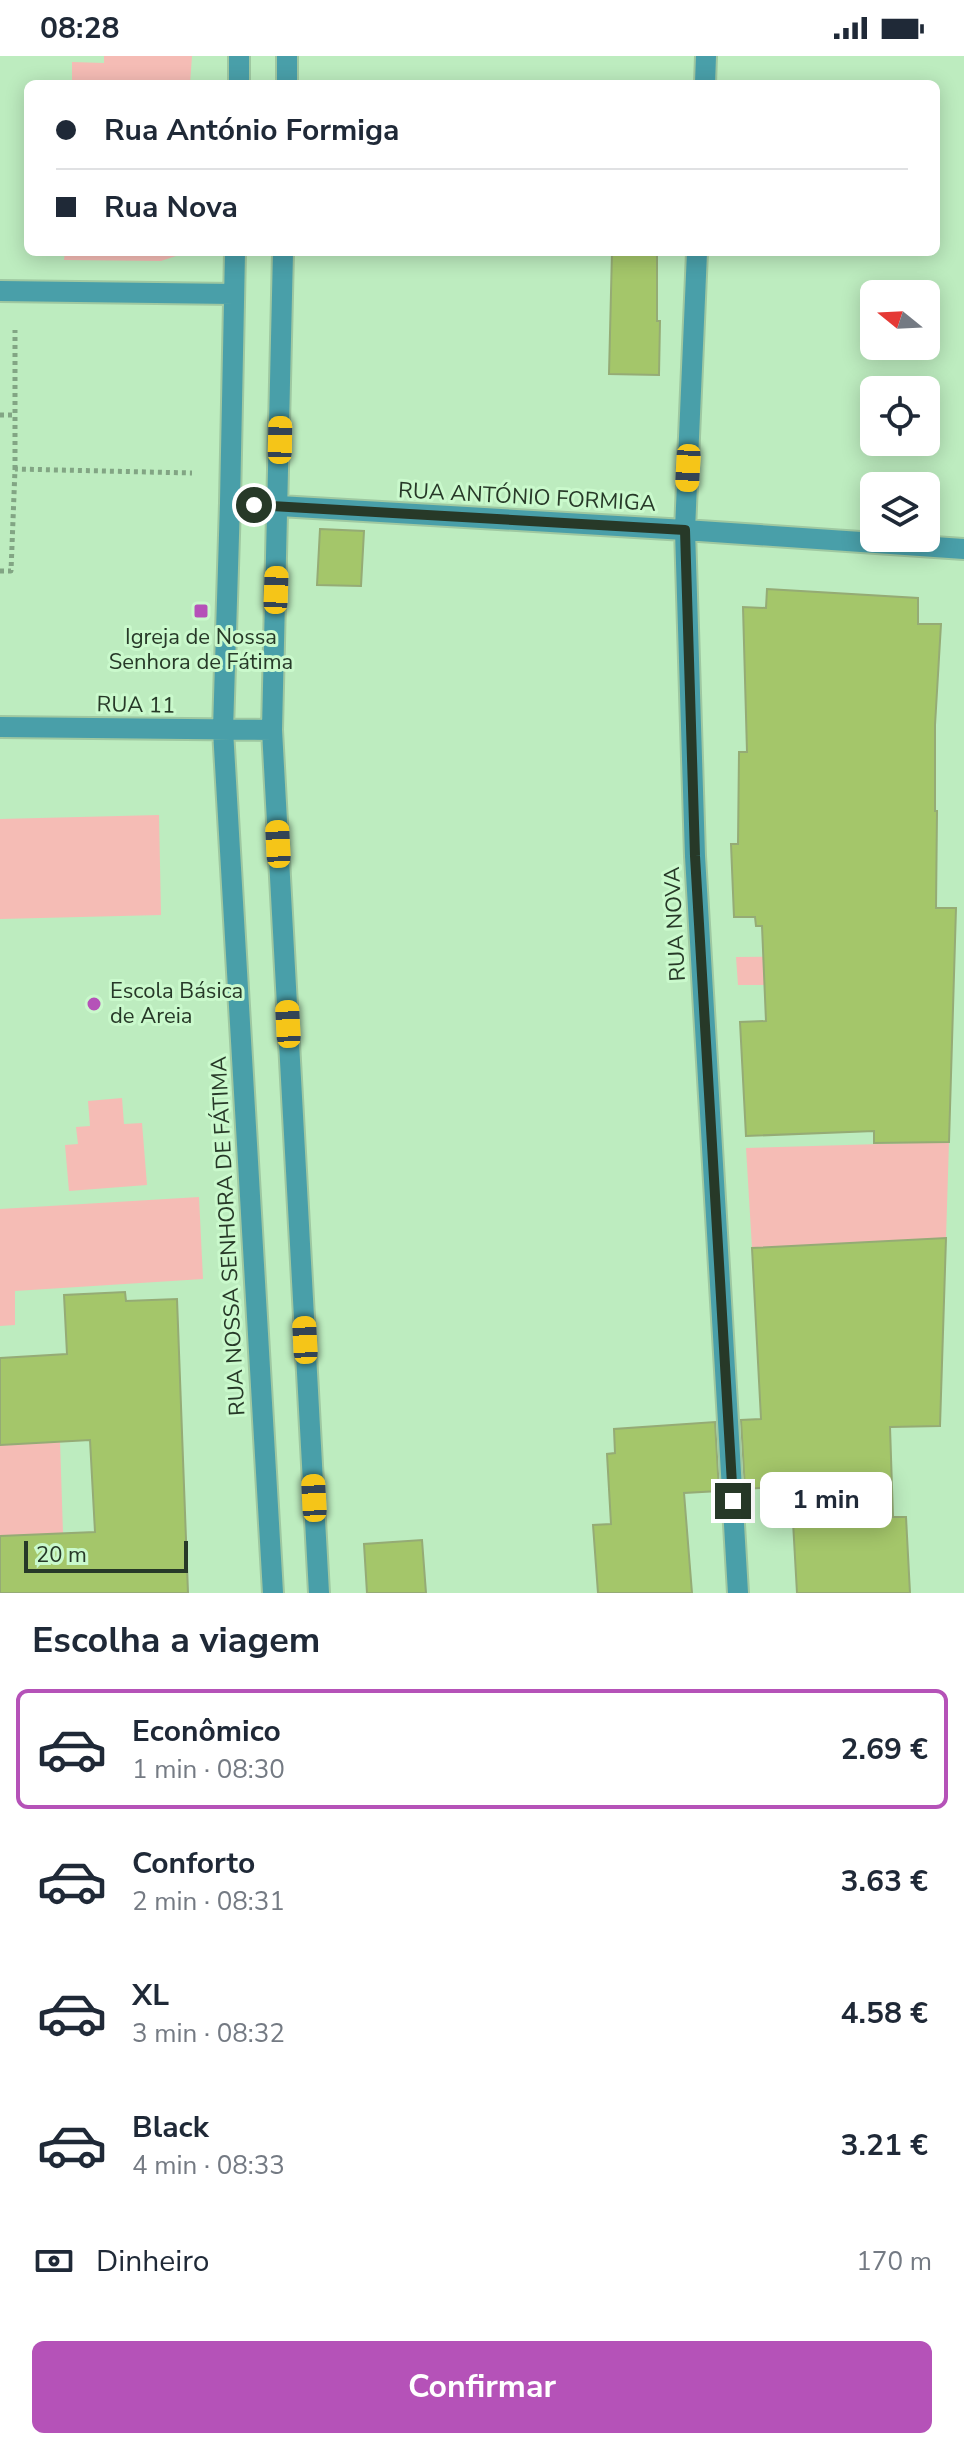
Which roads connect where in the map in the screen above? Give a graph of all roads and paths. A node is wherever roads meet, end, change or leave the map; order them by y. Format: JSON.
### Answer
{"nodes":[{"id":1,"x":239,"y":56,"type":"edge"},
{"id":2,"x":287,"y":56,"type":"edge"},
{"id":3,"x":706,"y":56,"type":"edge"},
{"id":4,"x":239,"y":80,"type":"edge"},
{"id":5,"x":287,"y":80,"type":"edge"},
{"id":6,"x":705,"y":80,"type":"edge"},
{"id":7,"x":235,"y":256,"type":"edge"},
{"id":8,"x":283,"y":256,"type":"edge"},
{"id":9,"x":697,"y":256,"type":"edge"},
{"id":10,"x":8,"y":291,"type":"edge"},
{"id":11,"x":234,"y":294,"type":"junction"},
{"id":12,"x":0,"y":415,"type":"edge"},
{"id":13,"x":14,"y":415,"type":"junction"},
{"id":14,"x":193,"y":461,"type":"dead end"},
{"id":15,"x":15,"y":469,"type":"junction"},
{"id":16,"x":230,"y":503,"type":"junction"},
{"id":17,"x":279,"y":506,"type":"junction"},
{"id":18,"x":685,"y":530,"type":"junction"},
{"id":19,"x":964,"y":549,"type":"edge"},
{"id":20,"x":0,"y":571,"type":"edge"},
{"id":21,"x":0,"y":727,"type":"edge"},
{"id":22,"x":223,"y":730,"type":"junction"},
{"id":23,"x":272,"y":730,"type":"junction"},
{"id":24,"x":273,"y":1593,"type":"edge"},
{"id":25,"x":319,"y":1593,"type":"edge"},
{"id":26,"x":738,"y":1593,"type":"edge"}],
"edges":[{"from":1,"to":4,"type":"street"},
{"from":2,"to":5,"type":"street"},
{"from":3,"to":6,"type":"street"},
{"from":7,"to":11,"type":"street","name":"RUA NOSSA SENHORA DE FÁTIMA"},
{"from":8,"to":17,"type":"street"},
{"from":9,"to":18,"type":"street","name":"RUA NOVA"},
{"from":10,"to":11,"type":"street"},
{"from":10,"to":13,"type":"path"},
{"from":11,"to":16,"type":"street","name":"RUA NOSSA SENHORA DE FÁTIMA"},
{"from":12,"to":13,"type":"path"},
{"from":13,"to":15,"type":"path"},
{"from":14,"to":15,"type":"path"},
{"from":15,"to":20,"type":"path"},
{"from":16,"to":17,"type":"street","name":"RUA ANTÓNIO FORMIGA"},
{"from":16,"to":22,"type":"street","name":"RUA NOSSA SENHORA DE FÁTIMA"},
{"from":17,"to":18,"type":"street","name":"RUA ANTÓNIO FORMIGA"},
{"from":17,"to":23,"type":"street"},
{"from":18,"to":19,"type":"street","name":"RUA ANTÓNIO FORMIGA"},
{"from":18,"to":26,"type":"street","name":"RUA NOVA"},
{"from":21,"to":22,"type":"street","name":"RUA 11"},
{"from":22,"to":23,"type":"street","name":"RUA 11"},
{"from":22,"to":24,"type":"street","name":"RUA NOSSA SENHORA DE FÁTIMA"},
{"from":23,"to":25,"type":"street"}]}
